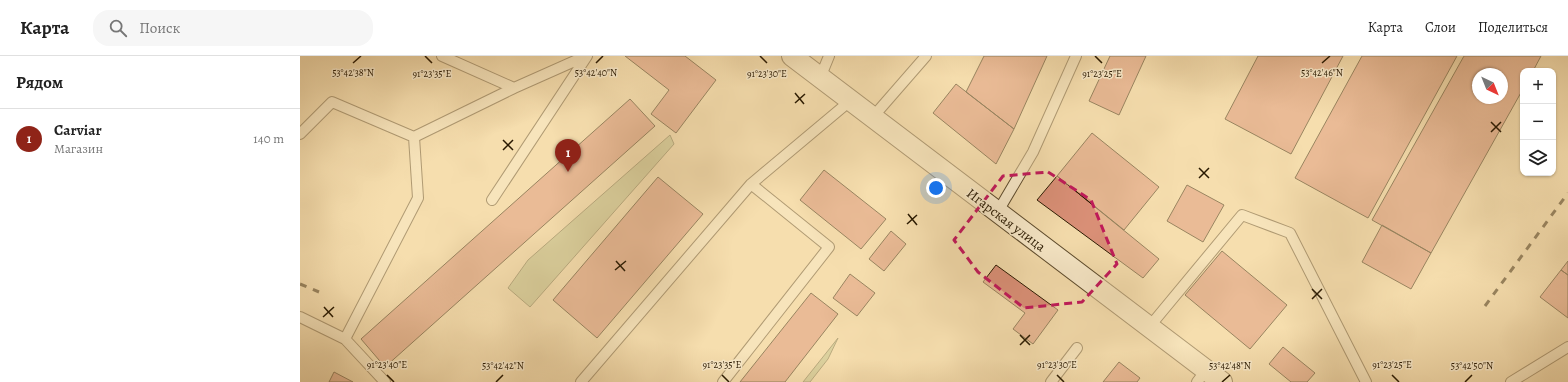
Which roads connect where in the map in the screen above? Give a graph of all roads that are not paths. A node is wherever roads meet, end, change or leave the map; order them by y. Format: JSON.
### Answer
{"nodes":[{"id":1,"x":442,"y":56,"type":"edge"},
{"id":2,"x":587,"y":56,"type":"edge"},
{"id":3,"x":792,"y":56,"type":"edge"},
{"id":4,"x":829,"y":56,"type":"edge"},
{"id":5,"x":926,"y":56,"type":"edge"},
{"id":6,"x":1076,"y":56,"type":"edge"},
{"id":7,"x":820,"y":78,"type":"junction"},
{"id":8,"x":514,"y":88,"type":"junction"},
{"id":9,"x":850,"y":101,"type":"junction"},
{"id":10,"x":872,"y":118,"type":"junction"},
{"id":11,"x":300,"y":134,"type":"edge"},
{"id":12,"x":414,"y":137,"type":"junction"},
{"id":13,"x":751,"y":184,"type":"junction"},
{"id":14,"x":492,"y":200,"type":"dead end"},
{"id":15,"x":997,"y":213,"type":"junction"},
{"id":16,"x":300,"y":317,"type":"edge"},
{"id":17,"x":1150,"y":326,"type":"junction"},
{"id":18,"x":345,"y":339,"type":"junction"},
{"id":19,"x":1568,"y":347,"type":"edge"},
{"id":20,"x":1077,"y":348,"type":"dead end"},
{"id":21,"x":1202,"y":376,"type":"edge"},
{"id":22,"x":385,"y":382,"type":"edge"},
{"id":23,"x":580,"y":382,"type":"edge"},
{"id":24,"x":723,"y":382,"type":"edge"},
{"id":25,"x":1052,"y":382,"type":"edge"},
{"id":26,"x":1222,"y":382,"type":"edge"},
{"id":27,"x":1366,"y":382,"type":"edge"},
{"id":28,"x":1511,"y":382,"type":"edge"}],
"edges":[{"from":1,"to":8,"type":"lane"},
{"from":2,"to":8,"type":"lane"},
{"from":2,"to":14,"type":"lane"},
{"from":3,"to":7,"type":"street","name":"Игарская улица"},
{"from":4,"to":7,"type":"lane"},
{"from":5,"to":10,"type":"lane"},
{"from":6,"to":15,"type":"lane"},
{"from":7,"to":9,"type":"street","name":"Игарская улица"},
{"from":8,"to":12,"type":"lane"},
{"from":9,"to":10,"type":"street","name":"Игарская улица"},
{"from":9,"to":13,"type":"lane"},
{"from":10,"to":15,"type":"street","name":"Игарская улица"},
{"from":11,"to":12,"type":"lane"},
{"from":12,"to":18,"type":"lane"},
{"from":13,"to":23,"type":"lane"},
{"from":13,"to":24,"type":"lane"},
{"from":15,"to":17,"type":"street","name":"Игарская улица"},
{"from":16,"to":18,"type":"lane"},
{"from":17,"to":21,"type":"street","name":"Игарская улица"},
{"from":17,"to":27,"type":"lane"},
{"from":18,"to":22,"type":"lane"},
{"from":19,"to":28,"type":"lane"},
{"from":20,"to":25,"type":"lane"},
{"from":21,"to":26,"type":"street","name":"Игарская улица"}]}
